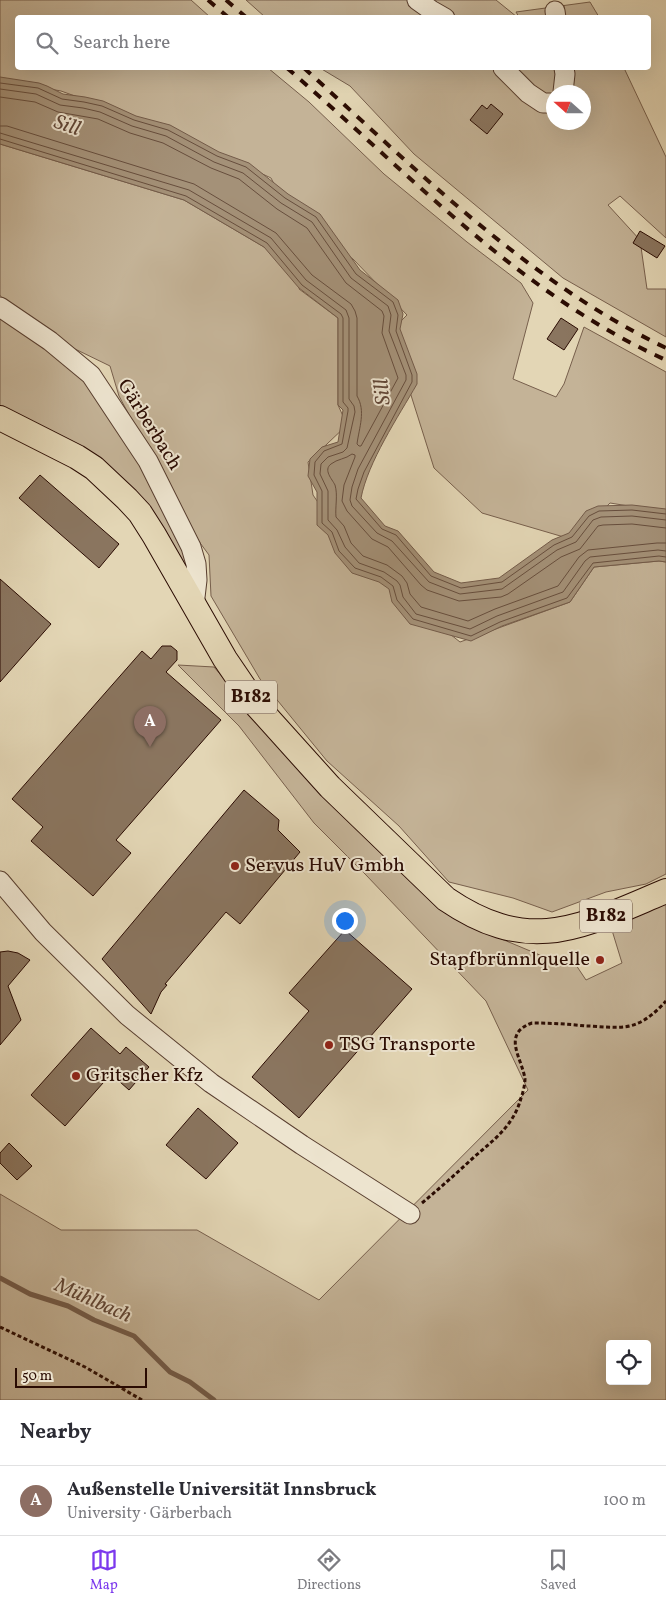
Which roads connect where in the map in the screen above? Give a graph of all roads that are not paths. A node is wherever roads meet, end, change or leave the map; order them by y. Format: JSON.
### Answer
{"nodes":[{"id":1,"x":417,"y":0,"type":"edge"},
{"id":2,"x":439,"y":15,"type":"edge"},
{"id":3,"x":506,"y":70,"type":"edge"},
{"id":4,"x":564,"y":70,"type":"edge"},
{"id":5,"x":564,"y":85,"type":"edge"},
{"id":6,"x":546,"y":103,"type":"edge"},
{"id":7,"x":0,"y":307,"type":"edge"},
{"id":8,"x":0,"y":418,"type":"edge"},
{"id":9,"x":194,"y":606,"type":"junction"},
{"id":10,"x":0,"y":881,"type":"edge"},
{"id":11,"x":666,"y":891,"type":"edge"},
{"id":12,"x":410,"y":1214,"type":"road end"}],
"edges":[{"from":1,"to":2,"type":"street"},
{"from":3,"to":6,"type":"street"},
{"from":4,"to":5,"type":"street"},
{"from":7,"to":9,"type":"street","name":"Gärberbach"},
{"from":8,"to":9,"type":"main road","number":"B182"},
{"from":9,"to":11,"type":"main road","number":"B182"},
{"from":10,"to":12,"type":"street"}]}
